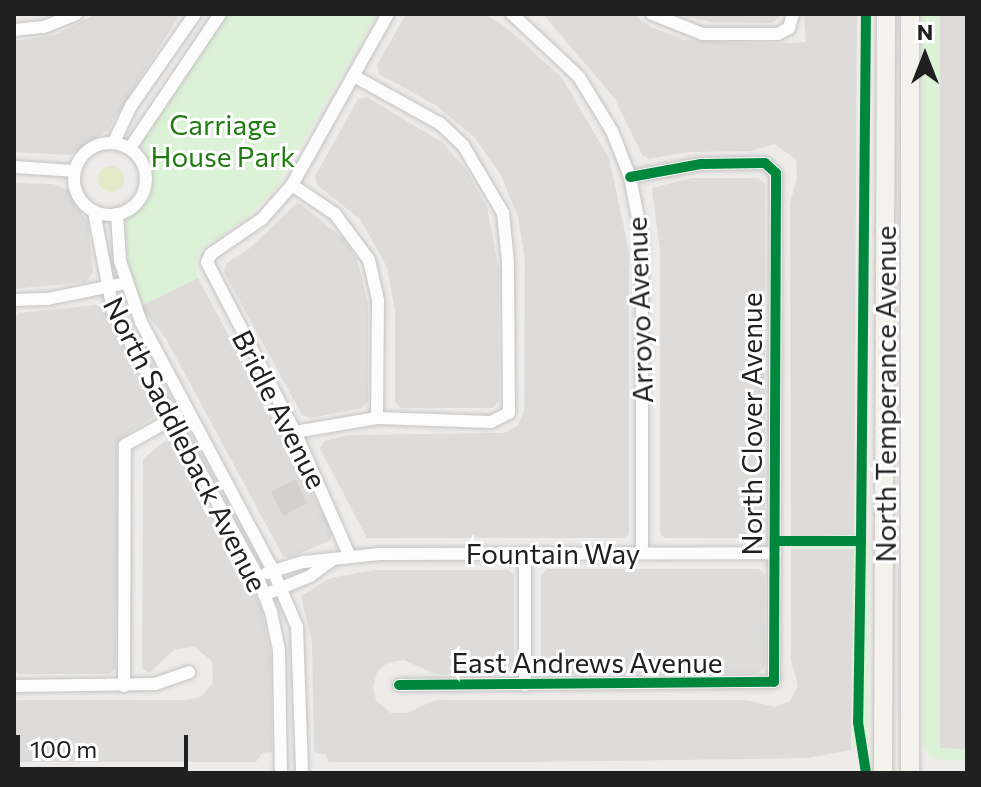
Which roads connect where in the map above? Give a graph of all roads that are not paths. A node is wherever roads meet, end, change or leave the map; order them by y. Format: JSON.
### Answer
{"nodes":[{"id":1,"x":76,"y":14,"type":"edge"},
{"id":2,"x":195,"y":14,"type":"edge"},
{"id":3,"x":220,"y":14,"type":"edge"},
{"id":4,"x":388,"y":14,"type":"edge"},
{"id":5,"x":652,"y":14,"type":"edge"},
{"id":6,"x":793,"y":14,"type":"edge"},
{"id":7,"x":886,"y":14,"type":"edge"},
{"id":8,"x":910,"y":14,"type":"edge"},
{"id":9,"x":516,"y":15,"type":"edge"},
{"id":10,"x":14,"y":30,"type":"edge"},
{"id":11,"x":354,"y":76,"type":"junction"},
{"id":12,"x":114,"y":142,"type":"junction"},
{"id":13,"x":130,"y":148,"type":"junction"},
{"id":14,"x":14,"y":167,"type":"edge"},
{"id":15,"x":74,"y":171,"type":"junction"},
{"id":16,"x":630,"y":177,"type":"junction"},
{"id":17,"x":292,"y":185,"type":"junction"},
{"id":18,"x":94,"y":212,"type":"junction"},
{"id":19,"x":117,"y":214,"type":"junction"},
{"id":20,"x":125,"y":283,"type":"junction"},
{"id":21,"x":105,"y":288,"type":"junction"},
{"id":22,"x":14,"y":300,"type":"edge"},
{"id":23,"x":186,"y":411,"type":"junction"},
{"id":24,"x":377,"y":418,"type":"junction"},
{"id":25,"x":170,"y":420,"type":"junction"},
{"id":26,"x":295,"y":432,"type":"junction"},
{"id":27,"x":525,"y":553,"type":"junction"},
{"id":28,"x":642,"y":553,"type":"junction"},
{"id":29,"x":775,"y":553,"type":"junction"},
{"id":30,"x":350,"y":557,"type":"junction"},
{"id":31,"x":332,"y":560,"type":"junction"},
{"id":32,"x":273,"y":570,"type":"junction"},
{"id":33,"x":257,"y":578,"type":"junction"},
{"id":34,"x":281,"y":589,"type":"junction"},
{"id":35,"x":264,"y":595,"type":"junction"},
{"id":36,"x":189,"y":672,"type":"dead end"},
{"id":37,"x":774,"y":682,"type":"joint"},
{"id":38,"x":399,"y":685,"type":"dead end"},
{"id":39,"x":525,"y":685,"type":"junction"},
{"id":40,"x":14,"y":686,"type":"edge"},
{"id":41,"x":124,"y":686,"type":"junction"},
{"id":42,"x":281,"y":773,"type":"edge"},
{"id":43,"x":302,"y":773,"type":"edge"},
{"id":44,"x":883,"y":773,"type":"edge"},
{"id":45,"x":910,"y":773,"type":"edge"}],
"edges":[{"from":1,"to":10,"type":"street"},
{"from":2,"to":12,"type":"street"},
{"from":3,"to":13,"type":"street"},
{"from":4,"to":11,"type":"street"},
{"from":5,"to":6,"type":"street"},
{"from":7,"to":44,"type":"main road","name":"North Temperance Avenue"},
{"from":8,"to":45,"type":"main road","name":"North Temperance Avenue"},
{"from":9,"to":16,"type":"street","name":"Arroyo Avenue"},
{"from":11,"to":17,"type":"street"},
{"from":11,"to":24,"type":"street"},
{"from":12,"to":13,"type":"street"},
{"from":12,"to":15,"type":"street"},
{"from":13,"to":19,"type":"street"},
{"from":14,"to":15,"type":"street"},
{"from":15,"to":18,"type":"street"},
{"from":16,"to":28,"type":"street","name":"Arroyo Avenue"},
{"from":16,"to":29,"type":"street","name":"North Clover Avenue"},
{"from":17,"to":24,"type":"street"},
{"from":17,"to":26,"type":"street","name":"Bridle Avenue"},
{"from":18,"to":19,"type":"street"},
{"from":18,"to":21,"type":"street","name":"North Saddleback Avenue"},
{"from":19,"to":20,"type":"street","name":"North Saddleback Avenue"},
{"from":20,"to":21,"type":"street"},
{"from":20,"to":23,"type":"street","name":"North Saddleback Avenue"},
{"from":21,"to":22,"type":"street"},
{"from":21,"to":25,"type":"street","name":"North Saddleback Avenue"},
{"from":23,"to":25,"type":"street"},
{"from":23,"to":32,"type":"street","name":"North Saddleback Avenue"},
{"from":24,"to":26,"type":"street"},
{"from":25,"to":33,"type":"street","name":"North Saddleback Avenue"},
{"from":25,"to":41,"type":"street"},
{"from":26,"to":30,"type":"street","name":"Bridle Avenue"},
{"from":27,"to":28,"type":"street","name":"Fountain Way"},
{"from":27,"to":30,"type":"street","name":"Fountain Way"},
{"from":27,"to":39,"type":"street"},
{"from":28,"to":29,"type":"street","name":"Fountain Way"},
{"from":29,"to":37,"type":"street","name":"North Clover Avenue"},
{"from":30,"to":31,"type":"street","name":"Fountain Way"},
{"from":31,"to":32,"type":"street","name":"Fountain Way"},
{"from":31,"to":34,"type":"street","name":"Fountain Way"},
{"from":32,"to":33,"type":"street","name":"Fountain Way"},
{"from":32,"to":34,"type":"street","name":"North Saddleback Avenue"},
{"from":33,"to":35,"type":"street","name":"North Saddleback Avenue"},
{"from":34,"to":35,"type":"street","name":"Fountain Way"},
{"from":34,"to":43,"type":"street","name":"North Saddleback Avenue"},
{"from":35,"to":42,"type":"street","name":"North Saddleback Avenue"},
{"from":36,"to":41,"type":"street"},
{"from":37,"to":39,"type":"street","name":"East Andrews Avenue"},
{"from":38,"to":39,"type":"street","name":"East Andrews Avenue"},
{"from":40,"to":41,"type":"street"}]}
